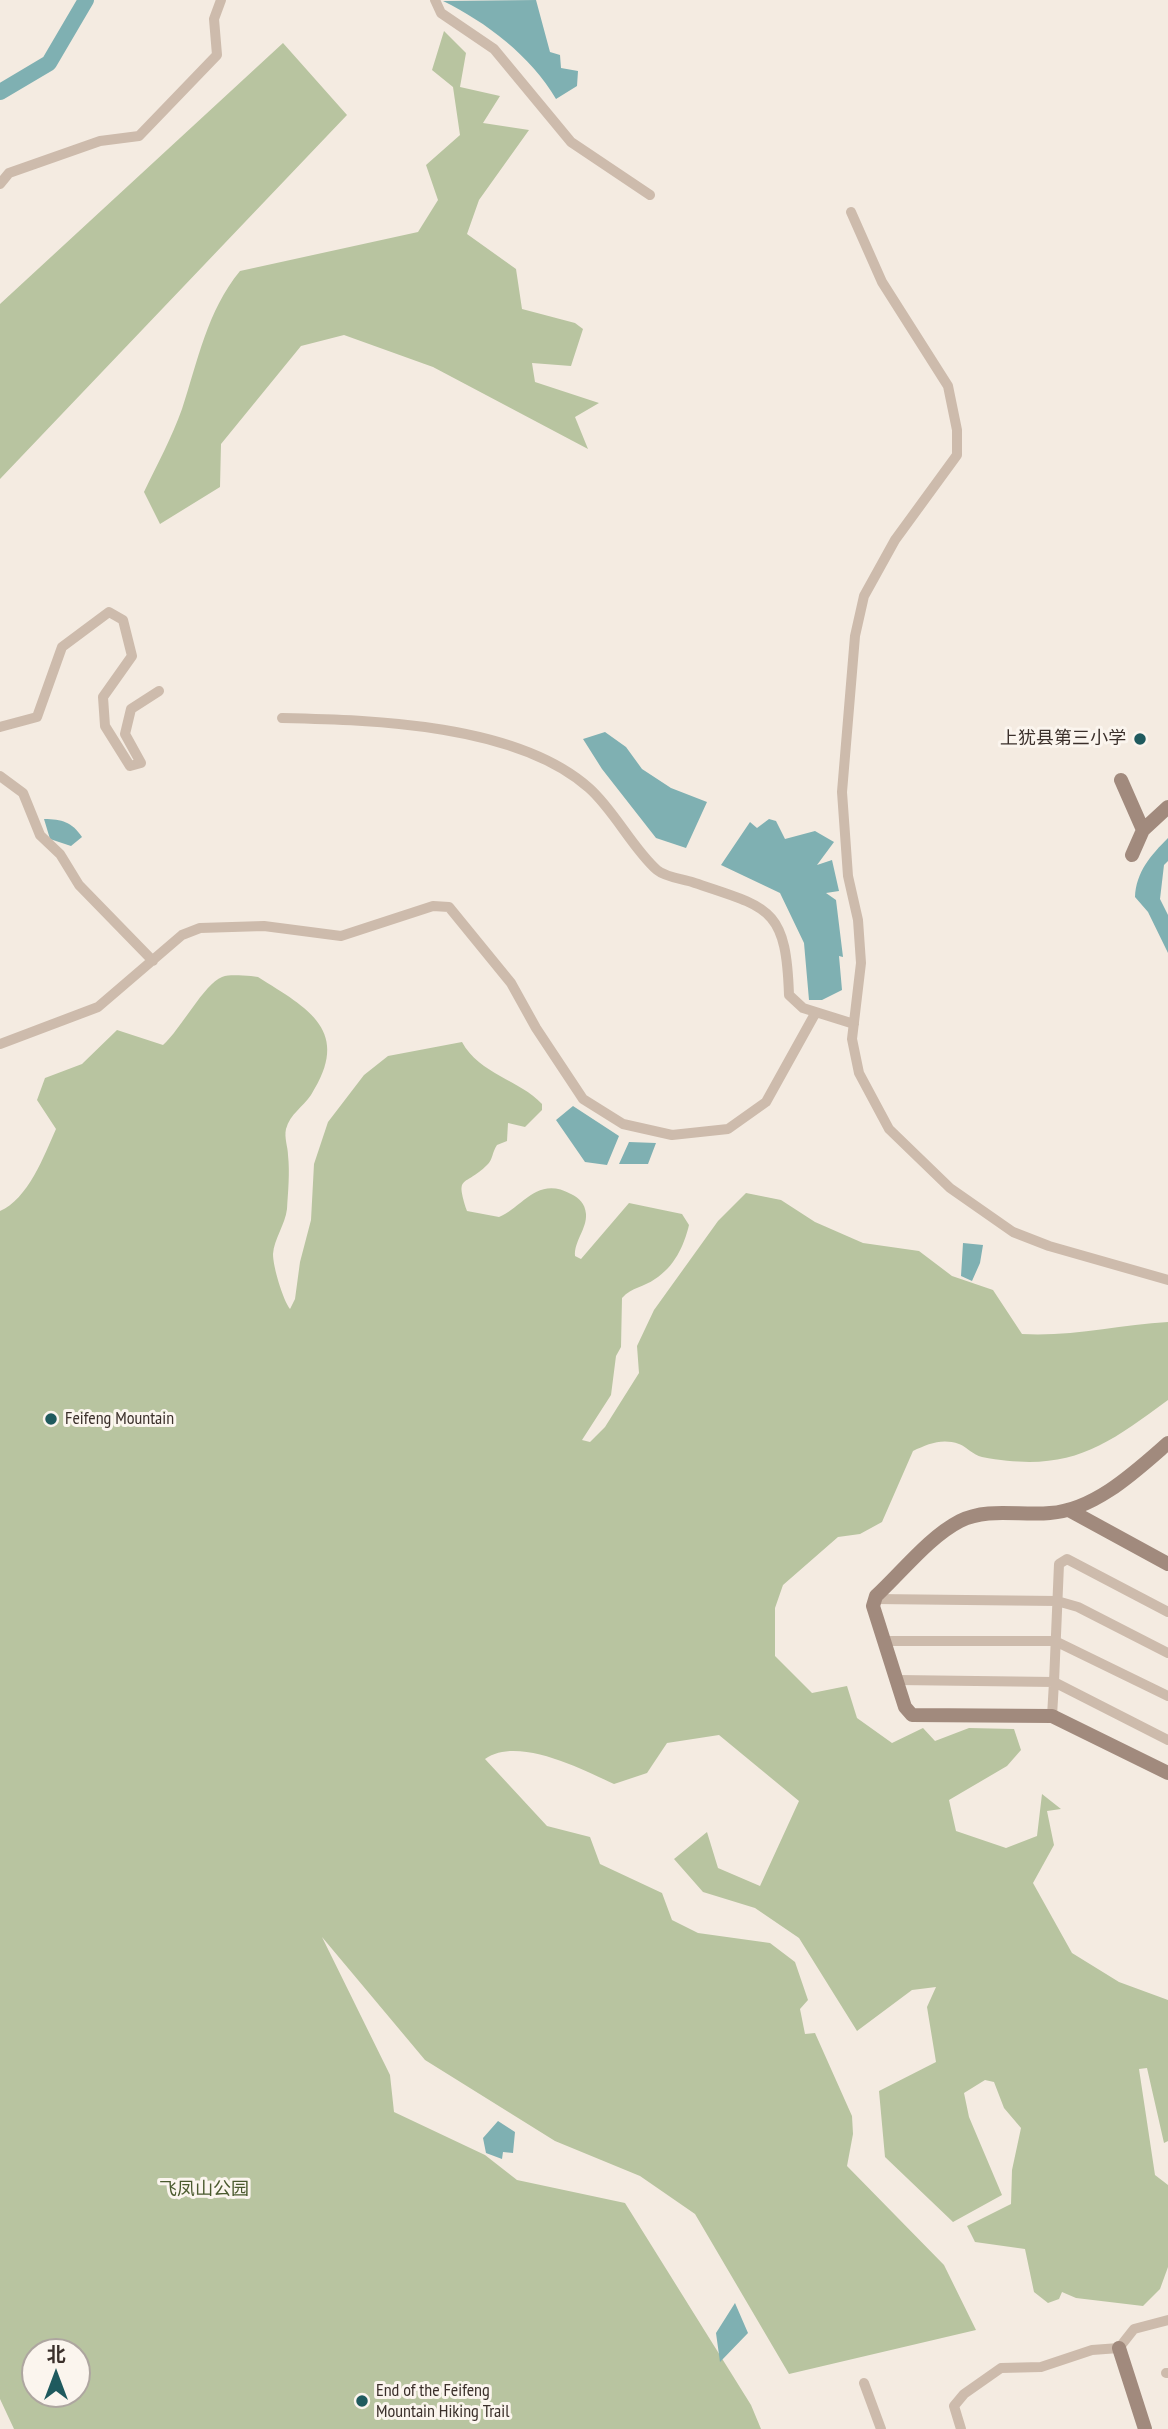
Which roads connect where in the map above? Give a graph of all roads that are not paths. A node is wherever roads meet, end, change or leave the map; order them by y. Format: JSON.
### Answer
{"nodes":[{"id":1,"x":221,"y":0,"type":"edge"},
{"id":2,"x":435,"y":0,"type":"edge"},
{"id":3,"x":0,"y":184,"type":"edge"},
{"id":4,"x":650,"y":195,"type":"dead end"},
{"id":5,"x":851,"y":212,"type":"dead end"},
{"id":6,"x":159,"y":691,"type":"dead end"},
{"id":7,"x":282,"y":718,"type":"dead end"},
{"id":8,"x":0,"y":727,"type":"edge"},
{"id":9,"x":0,"y":776,"type":"edge"},
{"id":10,"x":1121,"y":780,"type":"dead end"},
{"id":11,"x":1168,"y":807,"type":"edge"},
{"id":12,"x":1143,"y":830,"type":"junction"},
{"id":13,"x":1132,"y":855,"type":"dead end"},
{"id":14,"x":153,"y":961,"type":"junction"},
{"id":15,"x":816,"y":1012,"type":"junction"},
{"id":16,"x":854,"y":1024,"type":"junction"},
{"id":17,"x":0,"y":1044,"type":"edge"},
{"id":18,"x":1168,"y":1280,"type":"edge"},
{"id":19,"x":1168,"y":1443,"type":"edge"},
{"id":20,"x":1069,"y":1510,"type":"junction"},
{"id":21,"x":1168,"y":1564,"type":"edge"},
{"id":22,"x":875,"y":1599,"type":"junction"},
{"id":23,"x":1057,"y":1601,"type":"junction"},
{"id":24,"x":1168,"y":1612,"type":"edge"},
{"id":25,"x":884,"y":1640,"type":"junction"},
{"id":26,"x":1055,"y":1641,"type":"junction"},
{"id":27,"x":1168,"y":1653,"type":"edge"},
{"id":28,"x":898,"y":1680,"type":"junction"},
{"id":29,"x":1054,"y":1682,"type":"junction"},
{"id":30,"x":1168,"y":1696,"type":"edge"},
{"id":31,"x":1052,"y":1716,"type":"junction"},
{"id":32,"x":1168,"y":1740,"type":"edge"},
{"id":33,"x":1168,"y":1773,"type":"edge"},
{"id":34,"x":1168,"y":2320,"type":"edge"},
{"id":35,"x":1119,"y":2348,"type":"junction"},
{"id":36,"x":864,"y":2383,"type":"dead end"},
{"id":37,"x":881,"y":2429,"type":"edge"},
{"id":38,"x":961,"y":2429,"type":"edge"},
{"id":39,"x":1145,"y":2429,"type":"edge"}],
"edges":[{"from":1,"to":3,"type":"street"},
{"from":2,"to":4,"type":"street"},
{"from":5,"to":16,"type":"street"},
{"from":6,"to":8,"type":"street"},
{"from":7,"to":15,"type":"street"},
{"from":9,"to":14,"type":"street"},
{"from":10,"to":12,"type":"street"},
{"from":11,"to":12,"type":"street"},
{"from":12,"to":13,"type":"street"},
{"from":14,"to":15,"type":"street"},
{"from":14,"to":17,"type":"street"},
{"from":15,"to":16,"type":"street"},
{"from":16,"to":18,"type":"street"},
{"from":19,"to":20,"type":"street"},
{"from":20,"to":21,"type":"street"},
{"from":20,"to":22,"type":"street"},
{"from":22,"to":23,"type":"street"},
{"from":22,"to":25,"type":"street"},
{"from":23,"to":24,"type":"street"},
{"from":23,"to":26,"type":"street"},
{"from":23,"to":27,"type":"street"},
{"from":25,"to":26,"type":"street"},
{"from":25,"to":28,"type":"street"},
{"from":26,"to":29,"type":"street"},
{"from":26,"to":30,"type":"street"},
{"from":28,"to":29,"type":"street"},
{"from":28,"to":31,"type":"street"},
{"from":29,"to":31,"type":"street"},
{"from":29,"to":32,"type":"street"},
{"from":31,"to":33,"type":"street"},
{"from":34,"to":35,"type":"street"},
{"from":35,"to":38,"type":"street"},
{"from":35,"to":39,"type":"street"},
{"from":36,"to":37,"type":"street"}]}
